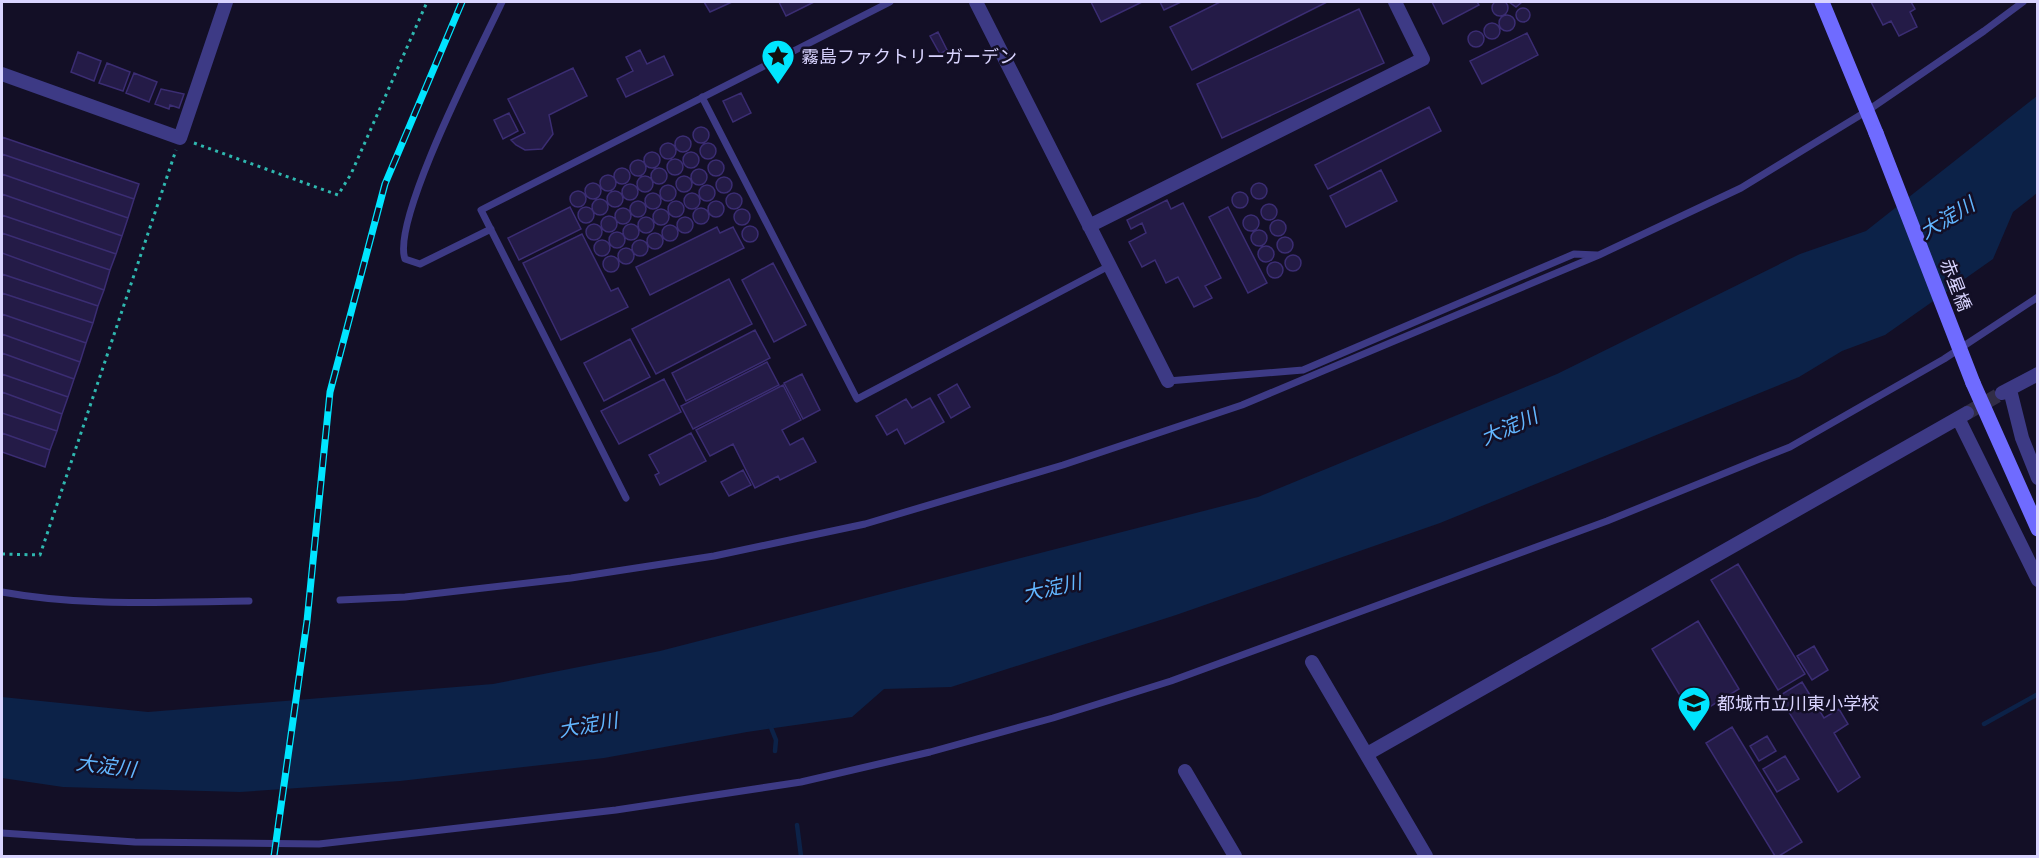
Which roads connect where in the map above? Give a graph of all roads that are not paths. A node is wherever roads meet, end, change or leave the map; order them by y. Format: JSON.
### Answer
{"nodes":[{"id":1,"x":226,"y":2,"type":"edge"},
{"id":2,"x":502,"y":2,"type":"edge"},
{"id":3,"x":890,"y":2,"type":"edge"},
{"id":4,"x":976,"y":2,"type":"edge"},
{"id":5,"x":1395,"y":2,"type":"edge"},
{"id":6,"x":1822,"y":2,"type":"edge"},
{"id":7,"x":2023,"y":2,"type":"edge"},
{"id":8,"x":2,"y":74,"type":"edge"},
{"id":9,"x":702,"y":97,"type":"junction"},
{"id":10,"x":1867,"y":111,"type":"junction"},
{"id":11,"x":1089,"y":226,"type":"junction"},
{"id":12,"x":491,"y":230,"type":"junction"},
{"id":13,"x":1599,"y":255,"type":"junction"},
{"id":14,"x":1110,"y":266,"type":"junction"},
{"id":15,"x":2037,"y":297,"type":"edge"},
{"id":16,"x":2037,"y":374,"type":"edge"},
{"id":17,"x":1168,"y":381,"type":"joint"},
{"id":18,"x":2037,"y":478,"type":"edge"},
{"id":19,"x":627,"y":498,"type":"dead end"},
{"id":20,"x":2037,"y":529,"type":"edge"},
{"id":21,"x":2037,"y":580,"type":"edge"},
{"id":22,"x":2,"y":592,"type":"edge"},
{"id":23,"x":340,"y":600,"type":"dead end"},
{"id":24,"x":249,"y":601,"type":"dead end"},
{"id":25,"x":1312,"y":662,"type":"dead end"},
{"id":26,"x":1367,"y":754,"type":"junction"},
{"id":27,"x":1185,"y":771,"type":"dead end"},
{"id":28,"x":2,"y":833,"type":"edge"},
{"id":29,"x":1235,"y":856,"type":"edge"},
{"id":30,"x":1426,"y":856,"type":"edge"}],
"edges":[{"from":1,"to":8,"type":"street"},
{"from":2,"to":12,"type":"lane"},
{"from":3,"to":9,"type":"lane"},
{"from":4,"to":11,"type":"street"},
{"from":5,"to":11,"type":"street"},
{"from":6,"to":10,"type":"street","name":"赤星橋"},
{"from":7,"to":10,"type":"lane"},
{"from":9,"to":12,"type":"lane"},
{"from":9,"to":14,"type":"lane"},
{"from":10,"to":13,"type":"lane"},
{"from":10,"to":20,"type":"street","name":"赤星橋","bridge":true},
{"from":11,"to":14,"type":"street"},
{"from":12,"to":19,"type":"lane"},
{"from":13,"to":17,"type":"lane"},
{"from":13,"to":23,"type":"lane"},
{"from":14,"to":17,"type":"street"},
{"from":15,"to":28,"type":"lane"},
{"from":16,"to":18,"type":"street"},
{"from":21,"to":26,"type":"street"},
{"from":22,"to":24,"type":"lane"},
{"from":25,"to":26,"type":"street"},
{"from":26,"to":30,"type":"street"},
{"from":27,"to":29,"type":"street"}]}
